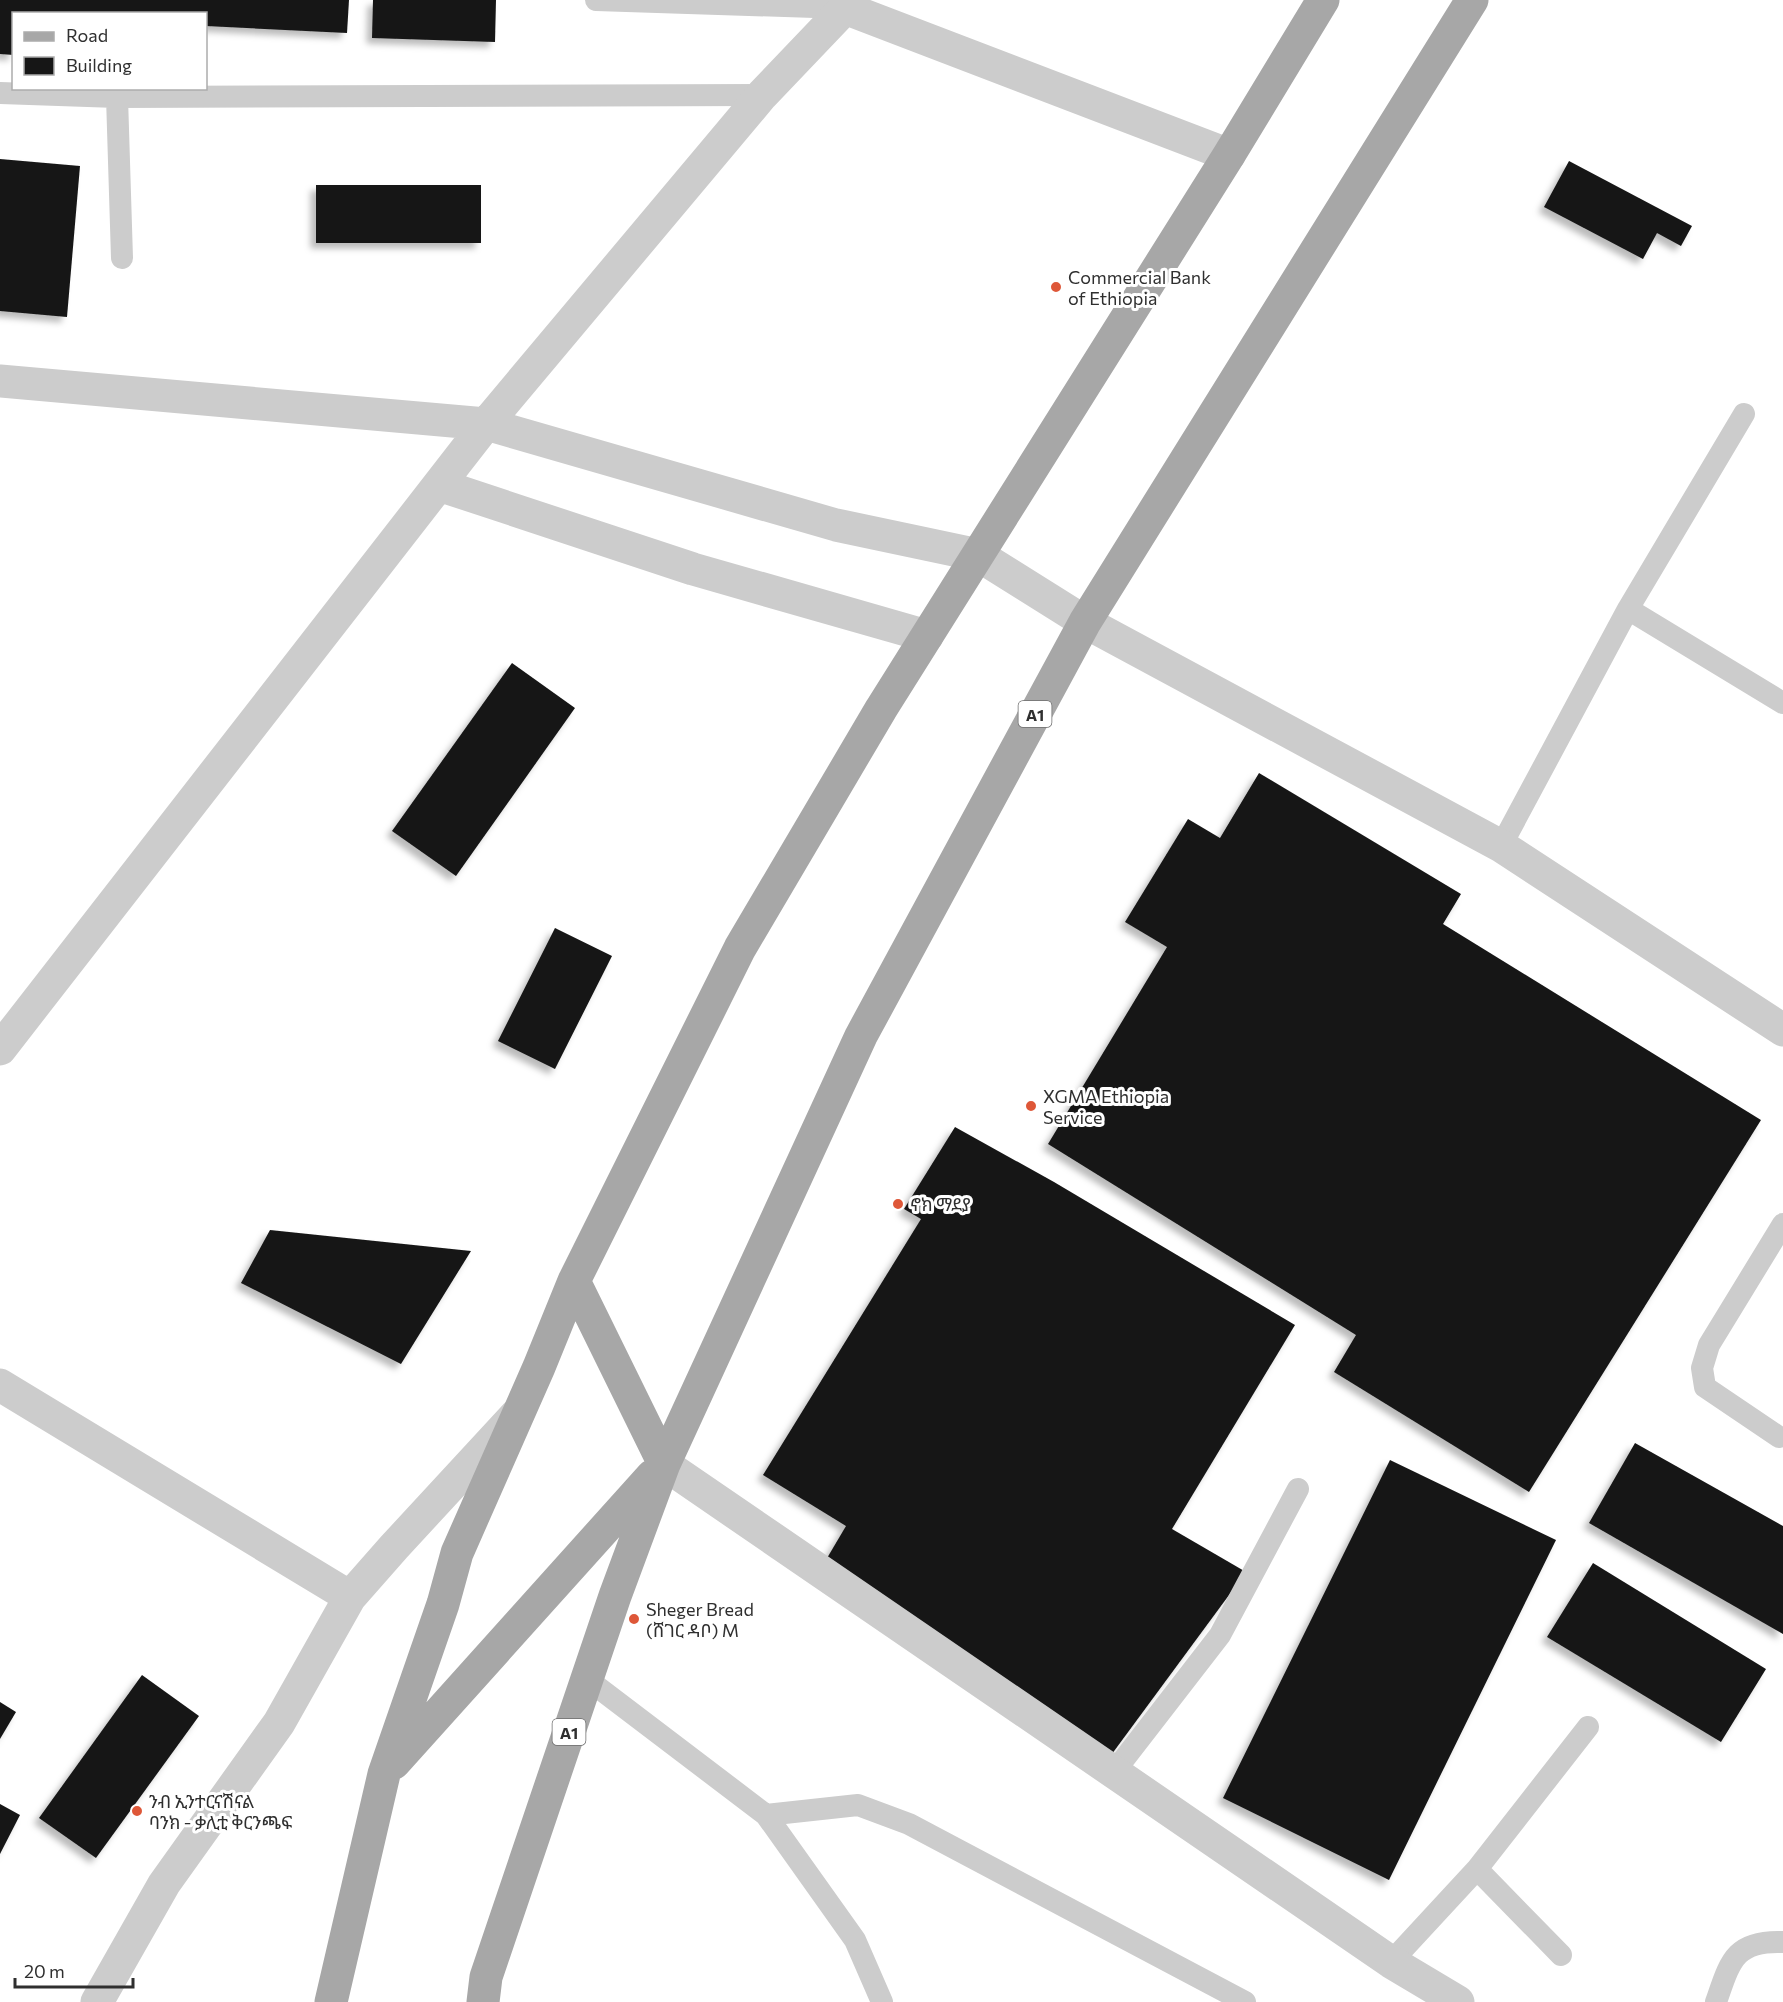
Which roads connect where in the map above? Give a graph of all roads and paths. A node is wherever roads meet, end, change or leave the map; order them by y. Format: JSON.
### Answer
{"nodes":[{"id":1,"x":596,"y":0,"type":"edge"},
{"id":2,"x":1323,"y":0,"type":"edge"},
{"id":3,"x":1472,"y":0,"type":"edge"},
{"id":4,"x":848,"y":4,"type":"edge"},
{"id":5,"x":0,"y":93,"type":"edge"},
{"id":6,"x":762,"y":95,"type":"junction"},
{"id":7,"x":117,"y":97,"type":"junction"},
{"id":8,"x":1229,"y":155,"type":"junction"},
{"id":9,"x":122,"y":258,"type":"dead end"},
{"id":10,"x":0,"y":381,"type":"edge"},
{"id":11,"x":1744,"y":414,"type":"dead end"},
{"id":12,"x":486,"y":424,"type":"junction"},
{"id":13,"x":440,"y":485,"type":"junction"},
{"id":14,"x":978,"y":555,"type":"junction"},
{"id":15,"x":1628,"y":609,"type":"junction"},
{"id":16,"x":1085,"y":622,"type":"junction"},
{"id":17,"x":927,"y":636,"type":"junction"},
{"id":18,"x":1783,"y":703,"type":"edge"},
{"id":19,"x":1501,"y":846,"type":"junction"},
{"id":20,"x":1783,"y":1030,"type":"edge"},
{"id":21,"x":6,"y":1035,"type":"edge"},
{"id":22,"x":1783,"y":1224,"type":"edge"},
{"id":23,"x":573,"y":1281,"type":"junction"},
{"id":24,"x":0,"y":1385,"type":"edge"},
{"id":25,"x":519,"y":1412,"type":"junction"},
{"id":26,"x":1779,"y":1437,"type":"dead end"},
{"id":27,"x":663,"y":1464,"type":"junction"},
{"id":28,"x":1298,"y":1489,"type":"dead end"},
{"id":29,"x":350,"y":1597,"type":"junction"},
{"id":30,"x":587,"y":1679,"type":"junction"},
{"id":31,"x":1588,"y":1727,"type":"dead end"},
{"id":32,"x":1114,"y":1772,"type":"junction"},
{"id":33,"x":384,"y":1774,"type":"junction"},
{"id":34,"x":766,"y":1815,"type":"junction"},
{"id":35,"x":1478,"y":1869,"type":"junction"},
{"id":36,"x":1783,"y":1942,"type":"edge"},
{"id":37,"x":1561,"y":1955,"type":"dead end"},
{"id":38,"x":1391,"y":1962,"type":"junction"},
{"id":39,"x":884,"y":1999,"type":"edge"},
{"id":40,"x":97,"y":2002,"type":"edge"},
{"id":41,"x":331,"y":2002,"type":"edge"},
{"id":42,"x":483,"y":2002,"type":"edge"},
{"id":43,"x":1245,"y":2002,"type":"edge"},
{"id":44,"x":1458,"y":2002,"type":"edge"},
{"id":45,"x":1716,"y":2002,"type":"edge"}],
"edges":[{"from":1,"to":4,"type":"lane"},
{"from":2,"to":8,"type":"main road","number":"A1"},
{"from":3,"to":16,"type":"main road","number":"A1"},
{"from":4,"to":6,"type":"street"},
{"from":4,"to":8,"type":"street"},
{"from":5,"to":7,"type":"lane"},
{"from":6,"to":7,"type":"lane"},
{"from":6,"to":12,"type":"street"},
{"from":7,"to":9,"type":"lane"},
{"from":8,"to":14,"type":"main road","number":"A1"},
{"from":10,"to":12,"type":"street"},
{"from":11,"to":15,"type":"lane"},
{"from":12,"to":13,"type":"street"},
{"from":12,"to":14,"type":"street"},
{"from":13,"to":17,"type":"street"},
{"from":13,"to":21,"type":"street"},
{"from":14,"to":16,"type":"street"},
{"from":14,"to":17,"type":"main road","number":"A1"},
{"from":15,"to":18,"type":"lane"},
{"from":15,"to":19,"type":"lane"},
{"from":16,"to":19,"type":"street"},
{"from":16,"to":27,"type":"main road","number":"A1"},
{"from":17,"to":23,"type":"main road","number":"A1"},
{"from":19,"to":20,"type":"street"},
{"from":22,"to":26,"type":"lane"},
{"from":23,"to":25,"type":"main road","number":"A1"},
{"from":23,"to":27,"type":"main road"},
{"from":24,"to":29,"type":"street"},
{"from":25,"to":29,"type":"street"},
{"from":25,"to":33,"type":"main road","number":"A1"},
{"from":27,"to":30,"type":"main road","number":"A1"},
{"from":27,"to":32,"type":"street"},
{"from":27,"to":33,"type":"main road","number":"A1"},
{"from":28,"to":32,"type":"lane"},
{"from":29,"to":40,"type":"street"},
{"from":30,"to":34,"type":"lane"},
{"from":30,"to":42,"type":"main road","number":"A1"},
{"from":31,"to":35,"type":"lane"},
{"from":32,"to":38,"type":"street"},
{"from":33,"to":41,"type":"main road","number":"A1"},
{"from":34,"to":39,"type":"lane"},
{"from":34,"to":43,"type":"lane"},
{"from":35,"to":37,"type":"lane"},
{"from":35,"to":38,"type":"lane"},
{"from":36,"to":45,"type":"lane"},
{"from":38,"to":44,"type":"street"}]}
